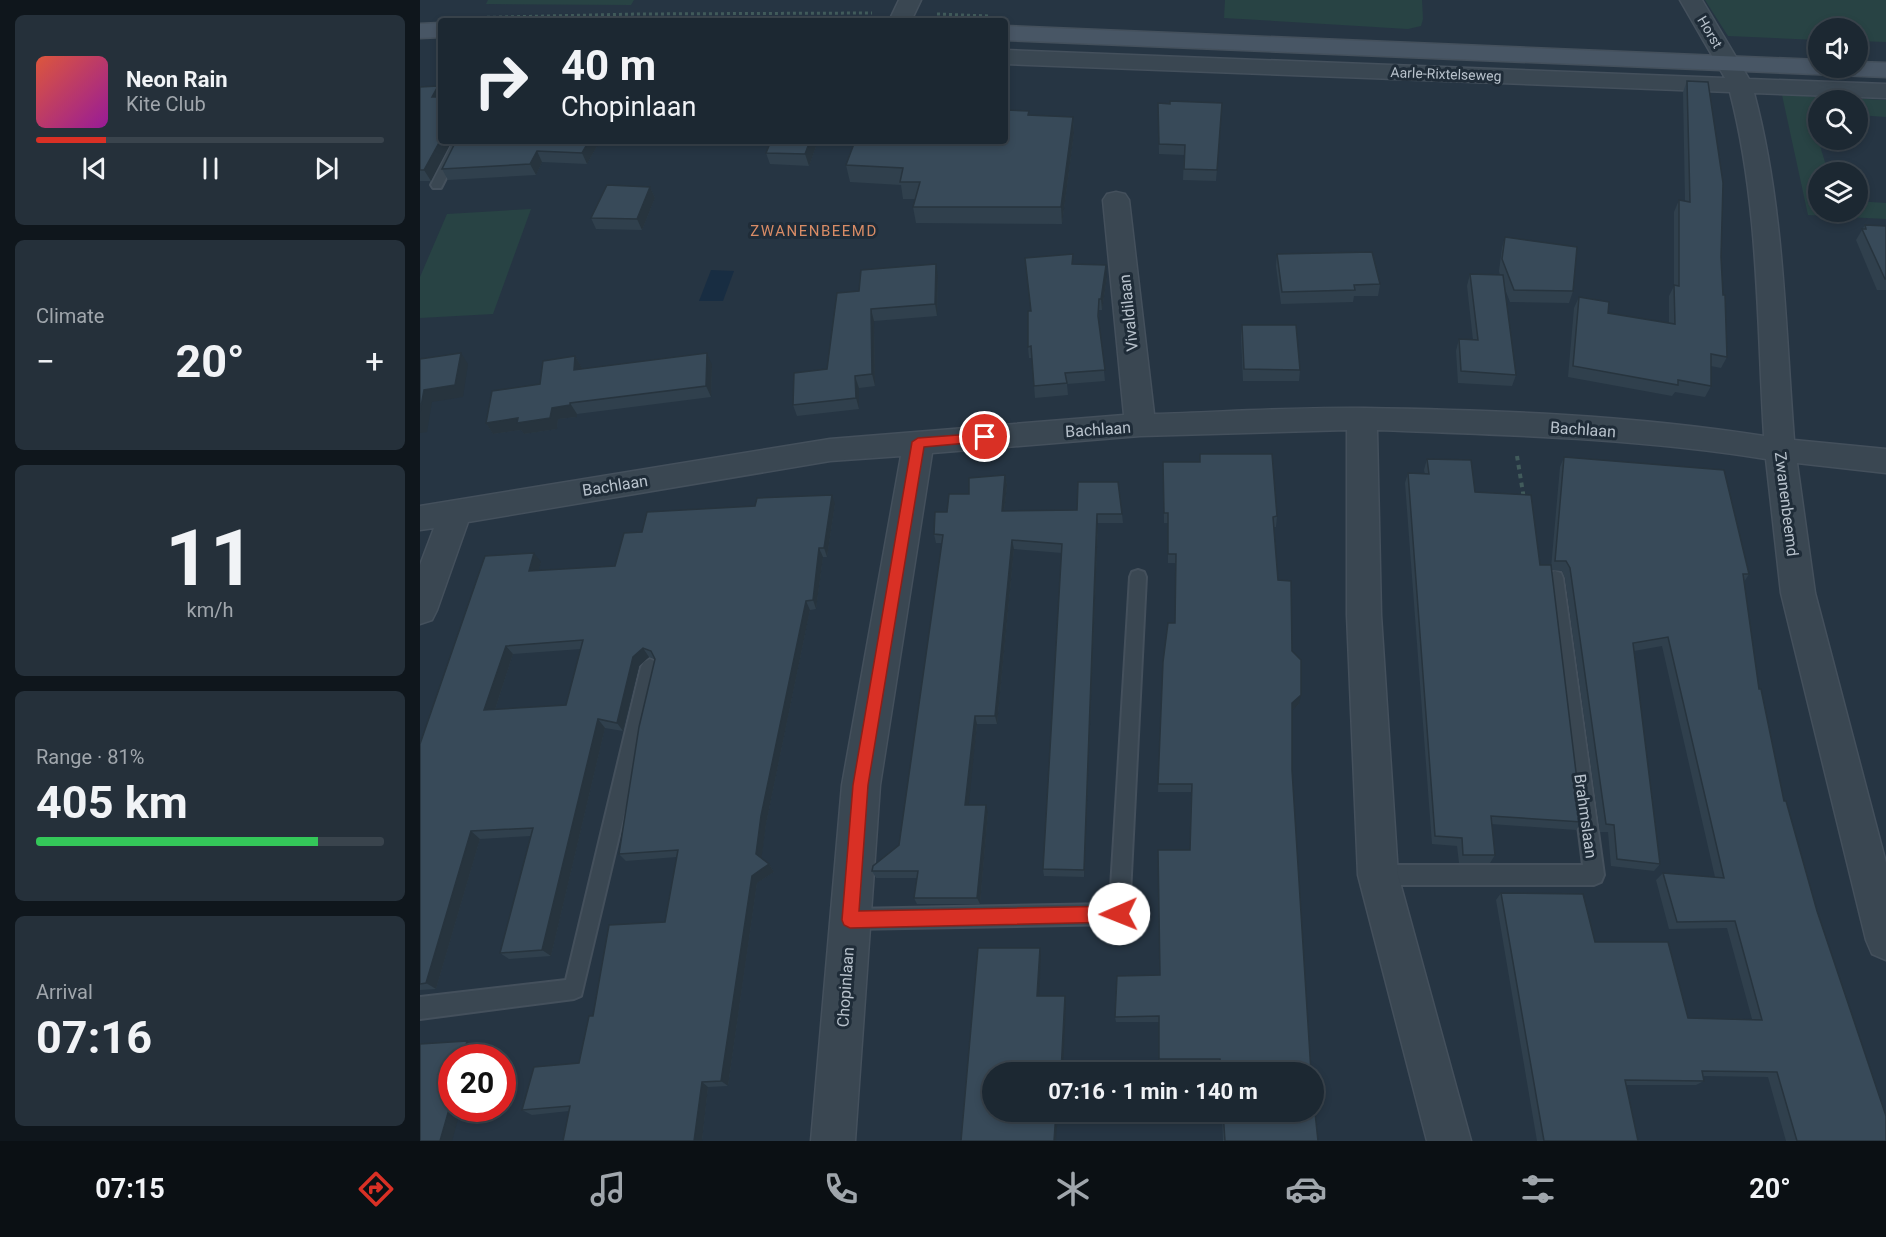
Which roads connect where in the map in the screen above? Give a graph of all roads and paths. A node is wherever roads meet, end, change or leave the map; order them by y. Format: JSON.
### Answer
{"nodes":[{"id":1,"x":910,"y":0,"type":"edge"},
{"id":2,"x":1691,"y":0,"type":"edge"},
{"id":3,"x":901,"y":18,"type":"edge"},
{"id":4,"x":438,"y":30,"type":"edge"},
{"id":5,"x":420,"y":31,"type":"edge"},
{"id":6,"x":1008,"y":33,"type":"edge"},
{"id":7,"x":1008,"y":57,"type":"edge"},
{"id":8,"x":1808,"y":68,"type":"edge"},
{"id":9,"x":1868,"y":69,"type":"edge"},
{"id":10,"x":1886,"y":70,"type":"edge"},
{"id":11,"x":1735,"y":74,"type":"junction"},
{"id":12,"x":1886,"y":91,"type":"edge"},
{"id":13,"x":457,"y":144,"type":"edge"},
{"id":14,"x":436,"y":185,"type":"dead end"},
{"id":15,"x":1116,"y":200,"type":"dead end"},
{"id":16,"x":1362,"y":418,"type":"junction"},
{"id":17,"x":1140,"y":425,"type":"junction"},
{"id":18,"x":1512,"y":425,"type":"junction"},
{"id":19,"x":918,"y":442,"type":"junction"},
{"id":20,"x":1780,"y":450,"type":"junction"},
{"id":21,"x":1886,"y":461,"type":"edge"},
{"id":22,"x":1524,"y":502,"type":"edge"},
{"id":23,"x":456,"y":512,"type":"junction"},
{"id":24,"x":420,"y":518,"type":"edge"},
{"id":25,"x":1138,"y":577,"type":"dead end"},
{"id":26,"x":1555,"y":578,"type":"edge"},
{"id":27,"x":420,"y":610,"type":"edge"},
{"id":28,"x":650,"y":667,"type":"edge"},
{"id":29,"x":1378,"y":874,"type":"junction"},
{"id":30,"x":850,"y":920,"type":"junction"},
{"id":31,"x":1886,"y":940,"type":"edge"},
{"id":32,"x":420,"y":1008,"type":"edge"},
{"id":33,"x":834,"y":1141,"type":"edge"},
{"id":34,"x":1449,"y":1141,"type":"edge"}],
"edges":[{"from":1,"to":3,"type":"street"},
{"from":2,"to":11,"type":"street","name":"Horst"},
{"from":4,"to":5,"type":"street"},
{"from":6,"to":11,"type":"street","name":"Aarle-Rixtelseweg"},
{"from":7,"to":11,"type":"street","name":"Aarle-Rixtelseweg"},
{"from":8,"to":11,"type":"street","name":"Aarle-Rixtelseweg"},
{"from":9,"to":10,"type":"street"},
{"from":11,"to":12,"type":"street","name":"Aarle-Rixtelseweg"},
{"from":11,"to":20,"type":"street","name":"Zwanenbeemd"},
{"from":13,"to":14,"type":"lane"},
{"from":15,"to":17,"type":"street","name":"Vivaldilaan"},
{"from":16,"to":17,"type":"street","name":"Bachlaan"},
{"from":16,"to":18,"type":"street","name":"Bachlaan"},
{"from":16,"to":29,"type":"street"},
{"from":17,"to":19,"type":"street","name":"Bachlaan"},
{"from":18,"to":20,"type":"street","name":"Bachlaan"},
{"from":18,"to":22,"type":"path"},
{"from":19,"to":23,"type":"street","name":"Bachlaan"},
{"from":19,"to":30,"type":"street","name":"Chopinlaan"},
{"from":20,"to":21,"type":"street","name":"Bachlaan"},
{"from":20,"to":31,"type":"street","name":"Zwanenbeemd"},
{"from":23,"to":24,"type":"street","name":"Bachlaan"},
{"from":23,"to":27,"type":"street"},
{"from":25,"to":30,"type":"lane"},
{"from":26,"to":29,"type":"lane","name":"Brahmslaan"},
{"from":28,"to":32,"type":"lane"},
{"from":29,"to":34,"type":"street"},
{"from":30,"to":33,"type":"street","name":"Chopinlaan"}]}
